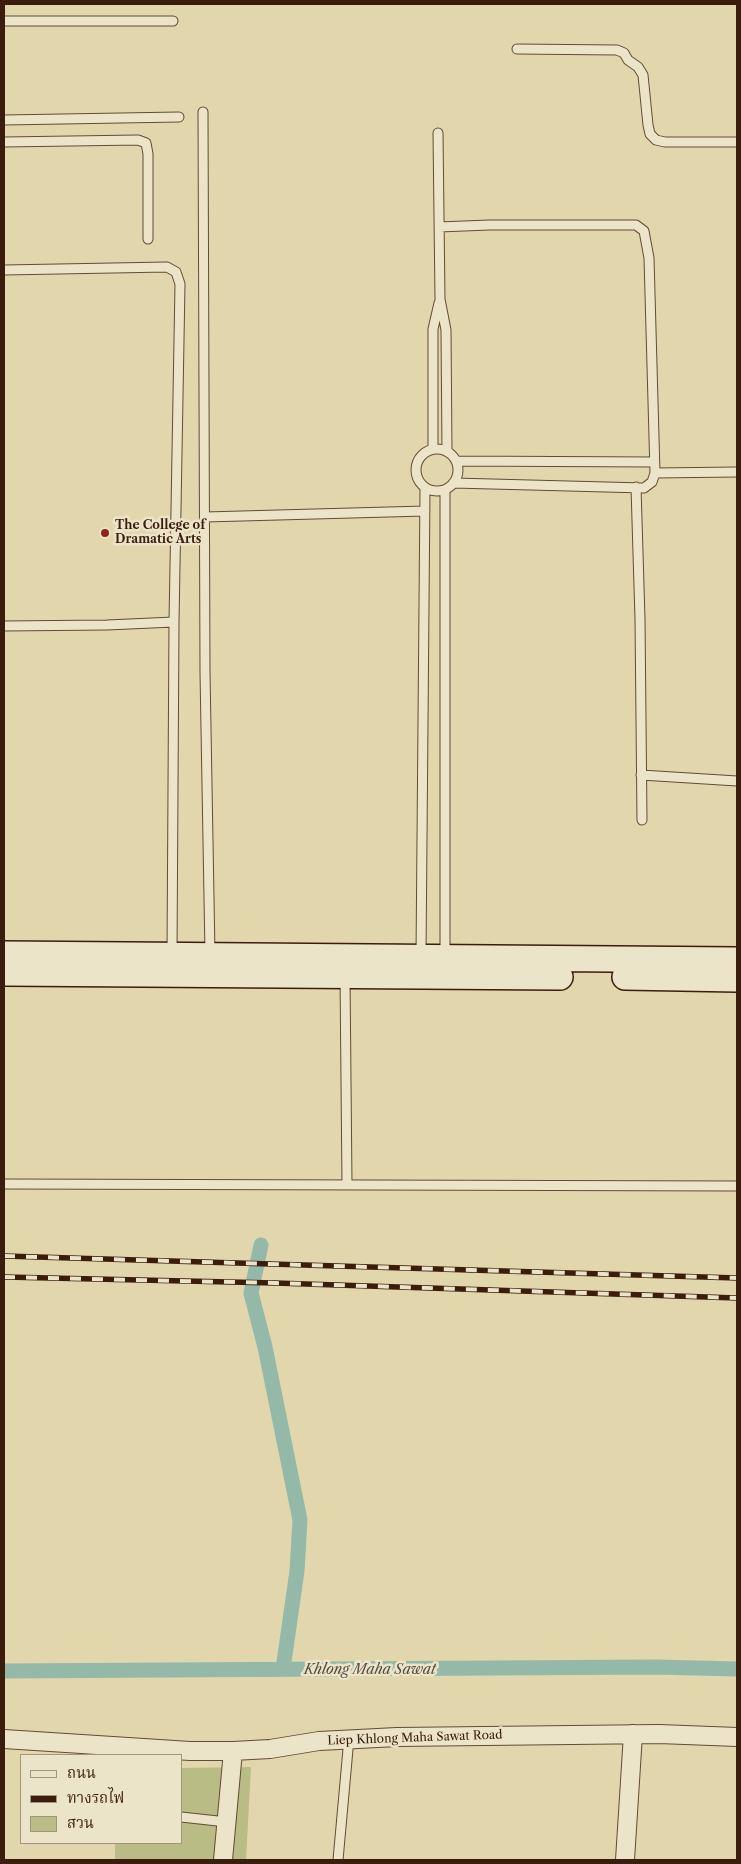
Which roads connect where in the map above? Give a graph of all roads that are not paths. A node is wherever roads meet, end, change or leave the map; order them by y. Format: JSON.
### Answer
{"nodes":[{"id":1,"x":4,"y":21,"type":"edge"},
{"id":2,"x":173,"y":21,"type":"dead end"},
{"id":3,"x":517,"y":49,"type":"dead end"},
{"id":4,"x":202,"y":112,"type":"dead end"},
{"id":5,"x":179,"y":117,"type":"dead end"},
{"id":6,"x":4,"y":120,"type":"edge"},
{"id":7,"x":438,"y":132,"type":"dead end"},
{"id":8,"x":4,"y":142,"type":"edge"},
{"id":9,"x":737,"y":142,"type":"edge"},
{"id":10,"x":439,"y":227,"type":"junction"},
{"id":11,"x":148,"y":239,"type":"dead end"},
{"id":12,"x":4,"y":270,"type":"edge"},
{"id":13,"x":440,"y":299,"type":"junction"},
{"id":14,"x":433,"y":449,"type":"junction"},
{"id":15,"x":446,"y":450,"type":"junction"},
{"id":16,"x":457,"y":460,"type":"junction"},
{"id":17,"x":654,"y":462,"type":"junction"},
{"id":18,"x":737,"y":472,"type":"edge"},
{"id":19,"x":655,"y":473,"type":"junction"},
{"id":20,"x":454,"y":483,"type":"junction"},
{"id":21,"x":425,"y":488,"type":"junction"},
{"id":22,"x":640,"y":488,"type":"junction"},
{"id":23,"x":445,"y":490,"type":"junction"},
{"id":24,"x":425,"y":511,"type":"junction"},
{"id":25,"x":204,"y":517,"type":"junction"},
{"id":26,"x":174,"y":622,"type":"junction"},
{"id":27,"x":4,"y":626,"type":"edge"},
{"id":28,"x":641,"y":775,"type":"junction"},
{"id":29,"x":737,"y":782,"type":"edge"},
{"id":30,"x":642,"y":820,"type":"dead end"},
{"id":31,"x":4,"y":954,"type":"edge"},
{"id":32,"x":172,"y":956,"type":"junction"},
{"id":33,"x":210,"y":957,"type":"junction"},
{"id":34,"x":737,"y":960,"type":"edge"},
{"id":35,"x":433,"y":968,"type":"junction"},
{"id":36,"x":4,"y":973,"type":"edge"},
{"id":37,"x":345,"y":976,"type":"junction"},
{"id":38,"x":737,"y":978,"type":"edge"},
{"id":39,"x":4,"y":1184,"type":"edge"},
{"id":40,"x":347,"y":1185,"type":"junction"},
{"id":41,"x":737,"y":1186,"type":"edge"},
{"id":42,"x":633,"y":1734,"type":"junction"},
{"id":43,"x":737,"y":1737,"type":"edge"},
{"id":44,"x":349,"y":1738,"type":"junction"},
{"id":45,"x":4,"y":1739,"type":"edge"},
{"id":46,"x":233,"y":1751,"type":"junction"},
{"id":47,"x":182,"y":1817,"type":"edge"},
{"id":48,"x":227,"y":1822,"type":"junction"},
{"id":49,"x":223,"y":1860,"type":"edge"},
{"id":50,"x":338,"y":1860,"type":"edge"},
{"id":51,"x":625,"y":1860,"type":"edge"}],
"edges":[{"from":1,"to":2,"type":"lane"},
{"from":3,"to":9,"type":"lane"},
{"from":4,"to":25,"type":"lane"},
{"from":5,"to":6,"type":"lane"},
{"from":7,"to":10,"type":"lane"},
{"from":8,"to":11,"type":"lane"},
{"from":10,"to":13,"type":"lane"},
{"from":10,"to":17,"type":"lane"},
{"from":12,"to":26,"type":"lane"},
{"from":13,"to":14,"type":"lane"},
{"from":13,"to":15,"type":"lane"},
{"from":14,"to":15,"type":"lane"},
{"from":14,"to":21,"type":"lane"},
{"from":15,"to":16,"type":"lane"},
{"from":16,"to":17,"type":"lane"},
{"from":16,"to":20,"type":"lane"},
{"from":17,"to":19,"type":"lane"},
{"from":18,"to":19,"type":"lane"},
{"from":19,"to":22,"type":"lane"},
{"from":20,"to":22,"type":"lane"},
{"from":20,"to":23,"type":"lane"},
{"from":21,"to":23,"type":"lane"},
{"from":21,"to":24,"type":"lane"},
{"from":22,"to":28,"type":"lane"},
{"from":23,"to":35,"type":"lane"},
{"from":24,"to":25,"type":"lane"},
{"from":24,"to":35,"type":"lane"},
{"from":25,"to":33,"type":"lane"},
{"from":26,"to":27,"type":"lane"},
{"from":26,"to":32,"type":"lane"},
{"from":28,"to":29,"type":"lane"},
{"from":28,"to":30,"type":"lane"},
{"from":31,"to":32,"type":"main road"},
{"from":32,"to":33,"type":"main road"},
{"from":33,"to":35,"type":"main road"},
{"from":34,"to":35,"type":"main road"},
{"from":35,"to":37,"type":"main road"},
{"from":35,"to":38,"type":"main road"},
{"from":36,"to":37,"type":"main road"},
{"from":37,"to":40,"type":"lane"},
{"from":39,"to":40,"type":"lane"},
{"from":40,"to":41,"type":"lane"},
{"from":42,"to":43,"type":"street","name":"Liep Khlong Maha Sawat Road"},
{"from":42,"to":44,"type":"street","name":"Liep Khlong Maha Sawat Road"},
{"from":42,"to":51,"type":"street"},
{"from":44,"to":46,"type":"street","name":"Liep Khlong Maha Sawat Road"},
{"from":44,"to":50,"type":"lane"},
{"from":45,"to":46,"type":"street","name":"Liep Khlong Maha Sawat Road"},
{"from":46,"to":48,"type":"street"},
{"from":47,"to":48,"type":"lane"},
{"from":48,"to":49,"type":"street"}]}
